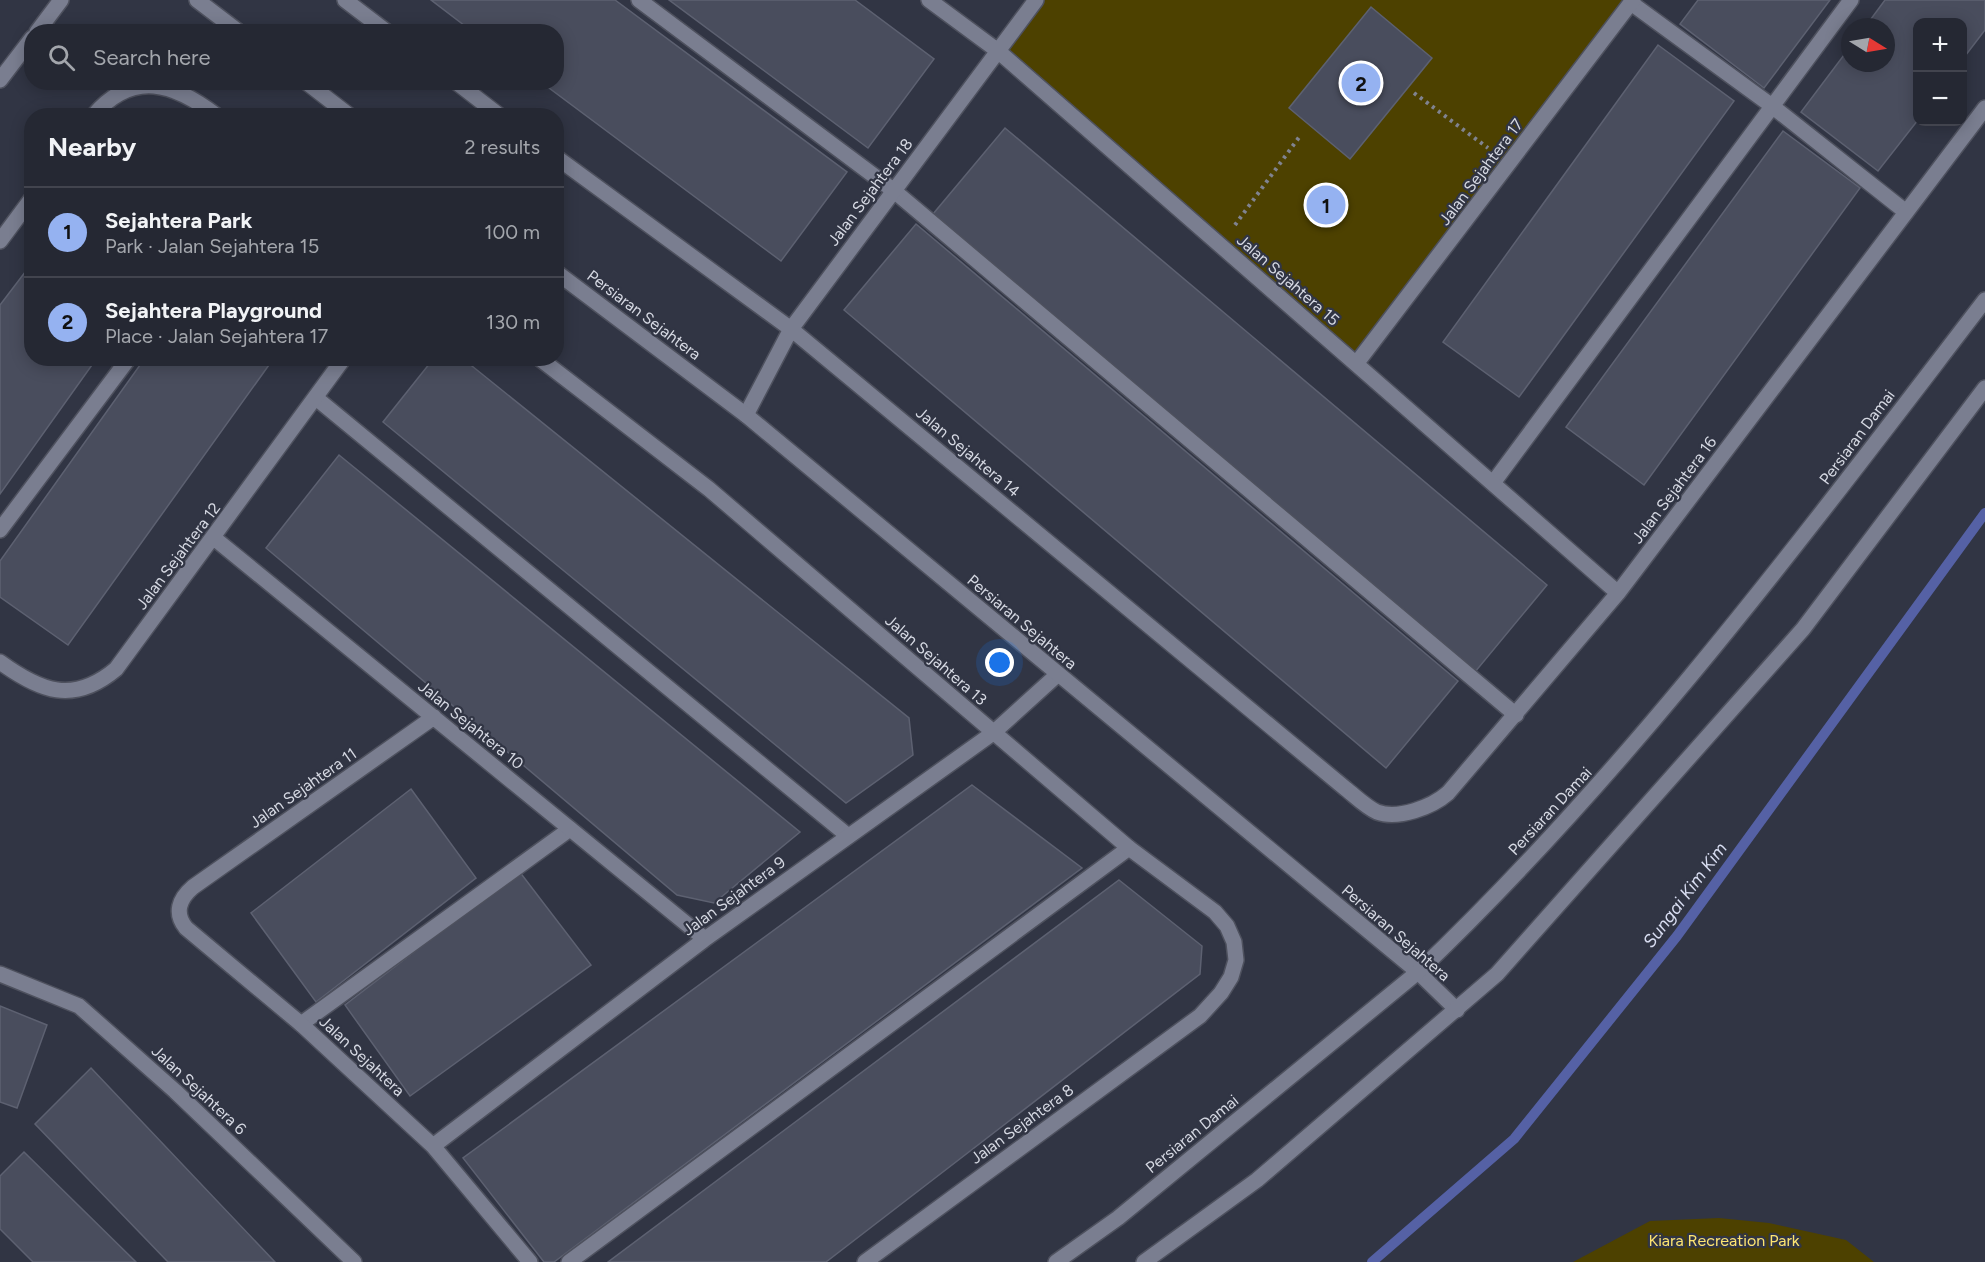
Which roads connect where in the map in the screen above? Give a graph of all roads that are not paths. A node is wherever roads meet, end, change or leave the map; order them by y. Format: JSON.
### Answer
{"nodes":[{"id":1,"x":61,"y":0,"type":"edge"},
{"id":2,"x":197,"y":0,"type":"edge"},
{"id":3,"x":345,"y":0,"type":"edge"},
{"id":4,"x":639,"y":0,"type":"edge"},
{"id":5,"x":929,"y":0,"type":"edge"},
{"id":6,"x":1036,"y":0,"type":"edge"},
{"id":7,"x":1851,"y":0,"type":"edge"},
{"id":8,"x":1632,"y":1,"type":"edge"},
{"id":9,"x":43,"y":24,"type":"edge"},
{"id":10,"x":228,"y":24,"type":"edge"},
{"id":11,"x":376,"y":24,"type":"edge"},
{"id":12,"x":24,"y":48,"type":"edge"},
{"id":13,"x":998,"y":51,"type":"junction"},
{"id":14,"x":0,"y":80,"type":"edge"},
{"id":15,"x":132,"y":90,"type":"edge"},
{"id":16,"x":178,"y":90,"type":"edge"},
{"id":17,"x":316,"y":90,"type":"edge"},
{"id":18,"x":466,"y":90,"type":"edge"},
{"id":19,"x":1772,"y":106,"type":"junction"},
{"id":20,"x":101,"y":108,"type":"edge"},
{"id":21,"x":205,"y":108,"type":"edge"},
{"id":22,"x":340,"y":108,"type":"edge"},
{"id":23,"x":490,"y":108,"type":"edge"},
{"id":24,"x":1985,"y":108,"type":"edge"},
{"id":25,"x":564,"y":164,"type":"edge"},
{"id":26,"x":893,"y":190,"type":"junction"},
{"id":27,"x":24,"y":209,"type":"edge"},
{"id":28,"x":1906,"y":212,"type":"junction"},
{"id":29,"x":0,"y":241,"type":"edge"},
{"id":30,"x":564,"y":278,"type":"edge"},
{"id":31,"x":1985,"y":300,"type":"edge"},
{"id":32,"x":790,"y":329,"type":"junction"},
{"id":33,"x":1356,"y":363,"type":"junction"},
{"id":34,"x":123,"y":366,"type":"edge"},
{"id":35,"x":338,"y":366,"type":"edge"},
{"id":36,"x":549,"y":366,"type":"edge"},
{"id":37,"x":1985,"y":388,"type":"edge"},
{"id":38,"x":316,"y":398,"type":"junction"},
{"id":39,"x":746,"y":415,"type":"junction"},
{"id":40,"x":1493,"y":483,"type":"junction"},
{"id":41,"x":0,"y":530,"type":"edge"},
{"id":42,"x":214,"y":538,"type":"junction"},
{"id":43,"x":1618,"y":593,"type":"junction"},
{"id":44,"x":0,"y":662,"type":"edge"},
{"id":45,"x":1057,"y":675,"type":"junction"},
{"id":46,"x":1516,"y":715,"type":"junction"},
{"id":47,"x":434,"y":717,"type":"junction"},
{"id":48,"x":993,"y":733,"type":"junction"},
{"id":49,"x":1346,"y":789,"type":"joint"},
{"id":50,"x":570,"y":829,"type":"junction"},
{"id":51,"x":848,"y":836,"type":"junction"},
{"id":52,"x":1129,"y":848,"type":"junction"},
{"id":53,"x":193,"y":887,"type":"joint"},
{"id":54,"x":705,"y":939,"type":"junction"},
{"id":55,"x":1418,"y":972,"type":"junction"},
{"id":56,"x":0,"y":974,"type":"edge"},
{"id":57,"x":1457,"y":1010,"type":"junction"},
{"id":58,"x":1200,"y":1016,"type":"joint"},
{"id":59,"x":301,"y":1024,"type":"junction"},
{"id":60,"x":433,"y":1146,"type":"junction"},
{"id":61,"x":354,"y":1262,"type":"edge"},
{"id":62,"x":530,"y":1262,"type":"edge"},
{"id":63,"x":569,"y":1262,"type":"edge"},
{"id":64,"x":865,"y":1262,"type":"edge"},
{"id":65,"x":1056,"y":1262,"type":"edge"},
{"id":66,"x":1144,"y":1262,"type":"edge"}],
"edges":[{"from":1,"to":9,"type":"street"},
{"from":2,"to":10,"type":"street"},
{"from":3,"to":11,"type":"street"},
{"from":4,"to":26,"type":"street"},
{"from":5,"to":13,"type":"street","name":"Jalan Sejahtera 15"},
{"from":6,"to":13,"type":"street","name":"Jalan Sejahtera 18"},
{"from":7,"to":19,"type":"street"},
{"from":8,"to":19,"type":"street"},
{"from":8,"to":33,"type":"street","name":"Jalan Sejahtera 17"},
{"from":12,"to":14,"type":"street"},
{"from":13,"to":26,"type":"street","name":"Jalan Sejahtera 18"},
{"from":13,"to":33,"type":"street","name":"Jalan Sejahtera 15"},
{"from":15,"to":20,"type":"street"},
{"from":16,"to":21,"type":"street"},
{"from":17,"to":22,"type":"street"},
{"from":18,"to":23,"type":"street"},
{"from":19,"to":28,"type":"street"},
{"from":19,"to":40,"type":"street"},
{"from":24,"to":28,"type":"street","name":"Jalan Sejahtera 16"},
{"from":25,"to":32,"type":"street","name":"Jalan Sejahtera 14"},
{"from":26,"to":32,"type":"street","name":"Jalan Sejahtera 18"},
{"from":26,"to":46,"type":"street"},
{"from":27,"to":29,"type":"street"},
{"from":28,"to":43,"type":"street","name":"Jalan Sejahtera 16"},
{"from":30,"to":39,"type":"street","name":"Persiaran Sejahtera"},
{"from":31,"to":55,"type":"street","name":"Persiaran Damai"},
{"from":32,"to":39,"type":"street","name":"Jalan Sejahtera 18"},
{"from":32,"to":49,"type":"street","name":"Jalan Sejahtera 14"},
{"from":33,"to":40,"type":"street","name":"Jalan Sejahtera 15"},
{"from":34,"to":41,"type":"street"},
{"from":35,"to":38,"type":"street","name":"Jalan Sejahtera 12"},
{"from":36,"to":48,"type":"street","name":"Jalan Sejahtera 13"},
{"from":37,"to":57,"type":"street"},
{"from":38,"to":42,"type":"street","name":"Jalan Sejahtera 12"},
{"from":38,"to":51,"type":"street"},
{"from":39,"to":45,"type":"street","name":"Persiaran Sejahtera"},
{"from":40,"to":43,"type":"street","name":"Jalan Sejahtera 15"},
{"from":42,"to":44,"type":"street","name":"Jalan Sejahtera 12"},
{"from":42,"to":47,"type":"street","name":"Jalan Sejahtera 10"},
{"from":43,"to":46,"type":"street","name":"Jalan Sejahtera 16"},
{"from":45,"to":48,"type":"street","name":"Jalan Sejahtera 9"},
{"from":45,"to":55,"type":"street","name":"Persiaran Sejahtera"},
{"from":46,"to":49,"type":"street","name":"Jalan Sejahtera 16"},
{"from":47,"to":50,"type":"street","name":"Jalan Sejahtera 10"},
{"from":47,"to":53,"type":"street","name":"Jalan Sejahtera 11"},
{"from":48,"to":51,"type":"street","name":"Jalan Sejahtera 9"},
{"from":48,"to":52,"type":"street","name":"Jalan Sejahtera 13"},
{"from":50,"to":54,"type":"street","name":"Jalan Sejahtera 10"},
{"from":50,"to":59,"type":"street"},
{"from":51,"to":54,"type":"street","name":"Jalan Sejahtera 9"},
{"from":52,"to":58,"type":"street","name":"Jalan Sejahtera 13"},
{"from":52,"to":63,"type":"street"},
{"from":53,"to":59,"type":"street","name":"Jalan Sejahtera"},
{"from":54,"to":60,"type":"street","name":"Jalan Sejahtera 9"},
{"from":55,"to":57,"type":"street","name":"Persiaran Sejahtera"},
{"from":55,"to":65,"type":"street","name":"Persiaran Damai"},
{"from":56,"to":61,"type":"street","name":"Jalan Sejahtera 6"},
{"from":57,"to":66,"type":"street"},
{"from":58,"to":64,"type":"street","name":"Jalan Sejahtera 8"},
{"from":59,"to":60,"type":"street","name":"Jalan Sejahtera"},
{"from":60,"to":62,"type":"street","name":"Jalan Sejahtera"}]}
